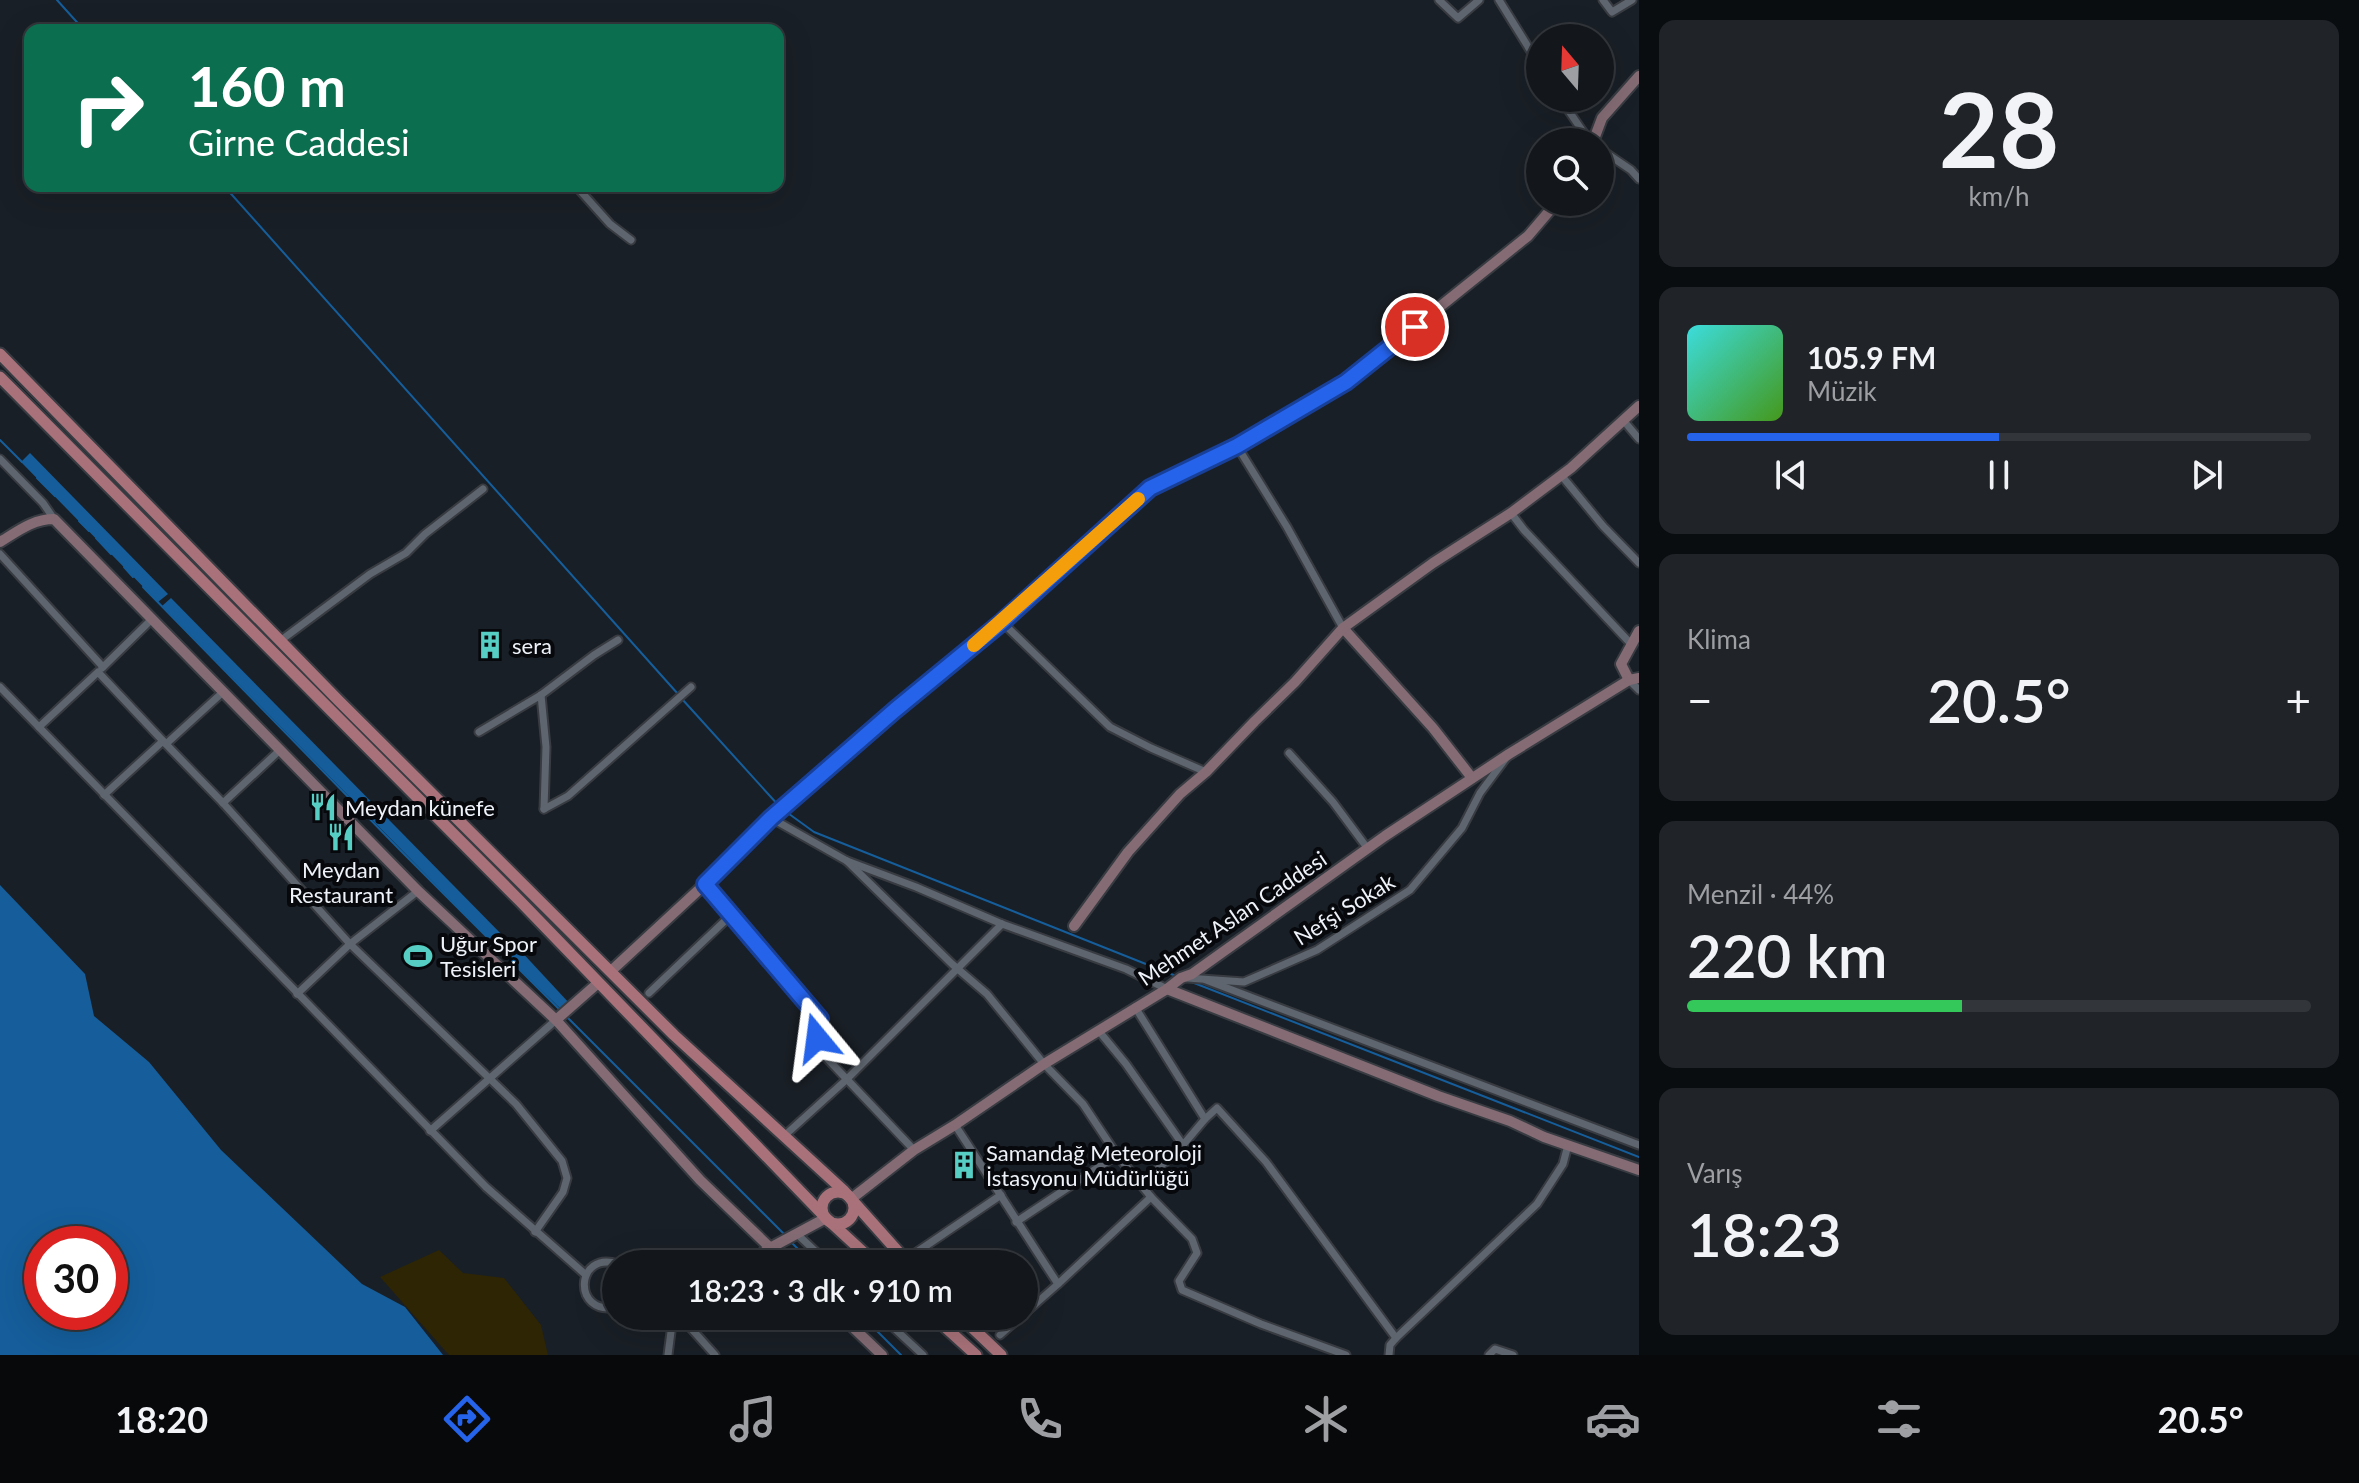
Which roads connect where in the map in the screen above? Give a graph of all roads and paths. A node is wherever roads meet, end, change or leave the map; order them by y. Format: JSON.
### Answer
{"nodes":[{"id":1,"x":1439,"y":0,"type":"edge"},
{"id":2,"x":1479,"y":0,"type":"edge"},
{"id":3,"x":1499,"y":0,"type":"edge"},
{"id":4,"x":1603,"y":0,"type":"edge"},
{"id":5,"x":1632,"y":0,"type":"edge"},
{"id":6,"x":1526,"y":43,"type":"edge"},
{"id":7,"x":1639,"y":76,"type":"edge"},
{"id":8,"x":1597,"y":128,"type":"edge"},
{"id":9,"x":1614,"y":158,"type":"edge"},
{"id":10,"x":1639,"y":179,"type":"edge"},
{"id":11,"x":581,"y":192,"type":"edge"},
{"id":12,"x":1545,"y":216,"type":"edge"},
{"id":13,"x":631,"y":240,"type":"dead end"},
{"id":14,"x":0,"y":354,"type":"edge"},
{"id":15,"x":0,"y":377,"type":"edge"},
{"id":16,"x":1639,"y":406,"type":"edge"},
{"id":17,"x":1623,"y":420,"type":"junction"},
{"id":18,"x":1639,"y":439,"type":"edge"},
{"id":19,"x":1237,"y":446,"type":"junction"},
{"id":20,"x":0,"y":459,"type":"edge"},
{"id":21,"x":1561,"y":475,"type":"junction"},
{"id":22,"x":483,"y":489,"type":"dead end"},
{"id":23,"x":1511,"y":513,"type":"junction"},
{"id":24,"x":54,"y":519,"type":"junction"},
{"id":25,"x":0,"y":542,"type":"edge"},
{"id":26,"x":0,"y":554,"type":"edge"},
{"id":27,"x":1639,"y":563,"type":"edge"},
{"id":28,"x":152,"y":619,"type":"junction"},
{"id":29,"x":1002,"y":622,"type":"junction"},
{"id":30,"x":1343,"y":628,"type":"junction"},
{"id":31,"x":1639,"y":631,"type":"edge"},
{"id":32,"x":618,"y":640,"type":"dead end"},
{"id":33,"x":280,"y":641,"type":"junction"},
{"id":34,"x":1631,"y":644,"type":"junction"},
{"id":35,"x":101,"y":669,"type":"junction"},
{"id":36,"x":1634,"y":679,"type":"edge"},
{"id":37,"x":0,"y":687,"type":"edge"},
{"id":38,"x":691,"y":687,"type":"dead end"},
{"id":39,"x":1639,"y":690,"type":"edge"},
{"id":40,"x":223,"y":692,"type":"junction"},
{"id":41,"x":541,"y":695,"type":"junction"},
{"id":42,"x":39,"y":727,"type":"junction"},
{"id":43,"x":479,"y":732,"type":"dead end"},
{"id":44,"x":164,"y":743,"type":"junction"},
{"id":45,"x":280,"y":750,"type":"junction"},
{"id":46,"x":1289,"y":753,"type":"dead end"},
{"id":47,"x":1509,"y":754,"type":"junction"},
{"id":48,"x":1206,"y":772,"type":"junction"},
{"id":49,"x":1472,"y":778,"type":"junction"},
{"id":50,"x":104,"y":795,"type":"junction"},
{"id":51,"x":223,"y":803,"type":"junction"},
{"id":52,"x":771,"y":818,"type":"junction"},
{"id":53,"x":1368,"y":849,"type":"junction"},
{"id":54,"x":847,"y":861,"type":"junction"},
{"id":55,"x":705,"y":884,"type":"junction"},
{"id":56,"x":418,"y":891,"type":"junction"},
{"id":57,"x":731,"y":915,"type":"junction"},
{"id":58,"x":1002,"y":924,"type":"junction"},
{"id":59,"x":1074,"y":926,"type":"dead end"},
{"id":60,"x":350,"y":944,"type":"junction"},
{"id":61,"x":958,"y":969,"type":"junction"},
{"id":62,"x":611,"y":971,"type":"junction"},
{"id":63,"x":1181,"y":978,"type":"junction"},
{"id":64,"x":1206,"y":980,"type":"junction"},
{"id":65,"x":598,"y":983,"type":"junction"},
{"id":66,"x":1167,"y":989,"type":"junction"},
{"id":67,"x":649,"y":993,"type":"dead end"},
{"id":68,"x":297,"y":994,"type":"junction"},
{"id":69,"x":1135,"y":1007,"type":"junction"},
{"id":70,"x":556,"y":1020,"type":"junction"},
{"id":71,"x":1098,"y":1030,"type":"junction"},
{"id":72,"x":1044,"y":1064,"type":"junction"},
{"id":73,"x":490,"y":1079,"type":"junction"},
{"id":74,"x":846,"y":1080,"type":"junction"},
{"id":75,"x":1205,"y":1119,"type":"junction"},
{"id":76,"x":955,"y":1125,"type":"junction"},
{"id":77,"x":430,"y":1131,"type":"junction"},
{"id":78,"x":783,"y":1137,"type":"junction"},
{"id":79,"x":1183,"y":1145,"type":"junction"},
{"id":80,"x":1568,"y":1145,"type":"junction"},
{"id":81,"x":1639,"y":1145,"type":"edge"},
{"id":82,"x":914,"y":1150,"type":"junction"},
{"id":83,"x":1117,"y":1155,"type":"junction"},
{"id":84,"x":1639,"y":1170,"type":"edge"},
{"id":85,"x":1141,"y":1185,"type":"junction"},
{"id":86,"x":1001,"y":1195,"type":"junction"},
{"id":87,"x":1151,"y":1197,"type":"junction"},
{"id":88,"x":851,"y":1199,"type":"junction"},
{"id":89,"x":826,"y":1218,"type":"junction"},
{"id":90,"x":1016,"y":1222,"type":"junction"},
{"id":91,"x":535,"y":1232,"type":"junction"},
{"id":92,"x":797,"y":1234,"type":"junction"},
{"id":93,"x":770,"y":1248,"type":"junction"},
{"id":94,"x":767,"y":1250,"type":"edge"},
{"id":95,"x":814,"y":1250,"type":"edge"},
{"id":96,"x":861,"y":1250,"type":"edge"},
{"id":97,"x":896,"y":1250,"type":"edge"},
{"id":98,"x":924,"y":1250,"type":"edge"},
{"id":99,"x":602,"y":1263,"type":"edge"},
{"id":100,"x":586,"y":1275,"type":"junction"},
{"id":101,"x":1058,"y":1284,"type":"junction"},
{"id":102,"x":1038,"y":1302,"type":"edge"},
{"id":103,"x":602,"y":1307,"type":"edge"},
{"id":104,"x":671,"y":1330,"type":"edge"},
{"id":105,"x":693,"y":1330,"type":"edge"},
{"id":106,"x":856,"y":1330,"type":"edge"},
{"id":107,"x":896,"y":1330,"type":"edge"},
{"id":108,"x":948,"y":1330,"type":"edge"},
{"id":109,"x":975,"y":1330,"type":"edge"},
{"id":110,"x":1006,"y":1330,"type":"edge"},
{"id":111,"x":1000,"y":1335,"type":"dead end"},
{"id":112,"x":1396,"y":1338,"type":"junction"},
{"id":113,"x":668,"y":1355,"type":"edge"},
{"id":114,"x":715,"y":1355,"type":"edge"},
{"id":115,"x":882,"y":1355,"type":"edge"},
{"id":116,"x":923,"y":1355,"type":"edge"},
{"id":117,"x":976,"y":1355,"type":"edge"},
{"id":118,"x":1001,"y":1355,"type":"edge"},
{"id":119,"x":1346,"y":1355,"type":"edge"},
{"id":120,"x":1389,"y":1355,"type":"edge"},
{"id":121,"x":1489,"y":1355,"type":"edge"},
{"id":122,"x":1513,"y":1355,"type":"edge"}],
"edges":[{"from":1,"to":2,"type":"street"},
{"from":3,"to":6,"type":"street"},
{"from":4,"to":5,"type":"street"},
{"from":7,"to":8,"type":"street"},
{"from":9,"to":10,"type":"street"},
{"from":11,"to":13,"type":"street"},
{"from":12,"to":19,"type":"street"},
{"from":14,"to":33,"type":"main road"},
{"from":15,"to":65,"type":"main road"},
{"from":16,"to":17,"type":"street"},
{"from":17,"to":18,"type":"street"},
{"from":17,"to":21,"type":"street"},
{"from":19,"to":29,"type":"street"},
{"from":19,"to":30,"type":"street"},
{"from":20,"to":24,"type":"street"},
{"from":21,"to":23,"type":"street"},
{"from":21,"to":27,"type":"street"},
{"from":22,"to":33,"type":"street"},
{"from":23,"to":30,"type":"street"},
{"from":23,"to":34,"type":"street"},
{"from":24,"to":25,"type":"street"},
{"from":24,"to":28,"type":"street"},
{"from":26,"to":35,"type":"street"},
{"from":28,"to":35,"type":"street"},
{"from":28,"to":40,"type":"street"},
{"from":29,"to":48,"type":"street"},
{"from":29,"to":52,"type":"street"},
{"from":30,"to":48,"type":"street"},
{"from":30,"to":49,"type":"street"},
{"from":31,"to":34,"type":"street"},
{"from":32,"to":41,"type":"street"},
{"from":33,"to":62,"type":"main road"},
{"from":34,"to":36,"type":"street"},
{"from":35,"to":42,"type":"street"},
{"from":35,"to":44,"type":"street"},
{"from":36,"to":39,"type":"street"},
{"from":36,"to":47,"type":"street","name":"Mehmet Aslan Caddesi"},
{"from":37,"to":42,"type":"street"},
{"from":38,"to":41,"type":"street"},
{"from":40,"to":44,"type":"street"},
{"from":40,"to":45,"type":"street"},
{"from":41,"to":43,"type":"street"},
{"from":42,"to":50,"type":"street"},
{"from":44,"to":50,"type":"street"},
{"from":44,"to":51,"type":"street"},
{"from":45,"to":51,"type":"street"},
{"from":45,"to":56,"type":"street"},
{"from":46,"to":53,"type":"street"},
{"from":47,"to":49,"type":"street","name":"Mehmet Aslan Caddesi"},
{"from":47,"to":64,"type":"street","name":"Nefşi Sokak"},
{"from":48,"to":59,"type":"street"},
{"from":49,"to":53,"type":"street","name":"Mehmet Aslan Caddesi"},
{"from":50,"to":68,"type":"street"},
{"from":51,"to":60,"type":"street"},
{"from":52,"to":54,"type":"street"},
{"from":52,"to":55,"type":"street"},
{"from":53,"to":63,"type":"street","name":"Mehmet Aslan Caddesi"},
{"from":54,"to":58,"type":"street"},
{"from":54,"to":61,"type":"street"},
{"from":55,"to":57,"type":"street"},
{"from":55,"to":62,"type":"street"},
{"from":56,"to":60,"type":"street"},
{"from":56,"to":70,"type":"street"},
{"from":57,"to":67,"type":"street"},
{"from":57,"to":74,"type":"street"},
{"from":58,"to":61,"type":"street"},
{"from":58,"to":66,"type":"street"},
{"from":60,"to":68,"type":"street"},
{"from":60,"to":73,"type":"street"},
{"from":61,"to":72,"type":"street"},
{"from":61,"to":74,"type":"street"},
{"from":62,"to":78,"type":"main road"},
{"from":63,"to":64,"type":"street","name":"Nefşi Sokak"},
{"from":63,"to":66,"type":"street","name":"Mehmet Aslan Caddesi"},
{"from":64,"to":81,"type":"street"},
{"from":65,"to":70,"type":"street"},
{"from":65,"to":89,"type":"main road"},
{"from":66,"to":69,"type":"street","name":"Mehmet Aslan Caddesi"},
{"from":66,"to":80,"type":"street"},
{"from":68,"to":77,"type":"street"},
{"from":69,"to":71,"type":"street","name":"Mehmet Aslan Caddesi"},
{"from":69,"to":75,"type":"street"},
{"from":70,"to":73,"type":"street"},
{"from":70,"to":93,"type":"street"},
{"from":71,"to":72,"type":"street","name":"Mehmet Aslan Caddesi"},
{"from":71,"to":79,"type":"street"},
{"from":72,"to":76,"type":"street","name":"Mehmet Aslan Caddesi"},
{"from":72,"to":83,"type":"street"},
{"from":73,"to":77,"type":"street"},
{"from":73,"to":91,"type":"street"},
{"from":74,"to":78,"type":"street"},
{"from":74,"to":82,"type":"street"},
{"from":75,"to":79,"type":"street"},
{"from":75,"to":112,"type":"street"},
{"from":76,"to":82,"type":"street","name":"Mehmet Aslan Caddesi"},
{"from":76,"to":86,"type":"street"},
{"from":77,"to":91,"type":"street"},
{"from":78,"to":88,"type":"main road"},
{"from":79,"to":85,"type":"street"},
{"from":80,"to":84,"type":"street"},
{"from":80,"to":112,"type":"street"},
{"from":82,"to":88,"type":"street","name":"Mehmet Aslan Caddesi"},
{"from":83,"to":85,"type":"street"},
{"from":83,"to":90,"type":"street"},
{"from":85,"to":87,"type":"street"},
{"from":86,"to":90,"type":"street"},
{"from":86,"to":98,"type":"street"},
{"from":87,"to":101,"type":"street"},
{"from":87,"to":119,"type":"street"},
{"from":88,"to":89,"type":"main road"},
{"from":88,"to":89,"type":"main road"},
{"from":88,"to":97,"type":"main road"},
{"from":89,"to":92,"type":"street"},
{"from":89,"to":96,"type":"main road"},
{"from":90,"to":101,"type":"street"},
{"from":91,"to":100,"type":"street"},
{"from":92,"to":93,"type":"street"},
{"from":92,"to":95,"type":"street"},
{"from":93,"to":94,"type":"street"},
{"from":99,"to":100,"type":"street"},
{"from":100,"to":103,"type":"street"},
{"from":101,"to":102,"type":"street"},
{"from":104,"to":113,"type":"street"},
{"from":105,"to":114,"type":"street"},
{"from":106,"to":115,"type":"street"},
{"from":107,"to":116,"type":"street"},
{"from":108,"to":117,"type":"main road"},
{"from":109,"to":118,"type":"main road"},
{"from":110,"to":111,"type":"street"},
{"from":112,"to":120,"type":"street"},
{"from":121,"to":122,"type":"street"}]}
